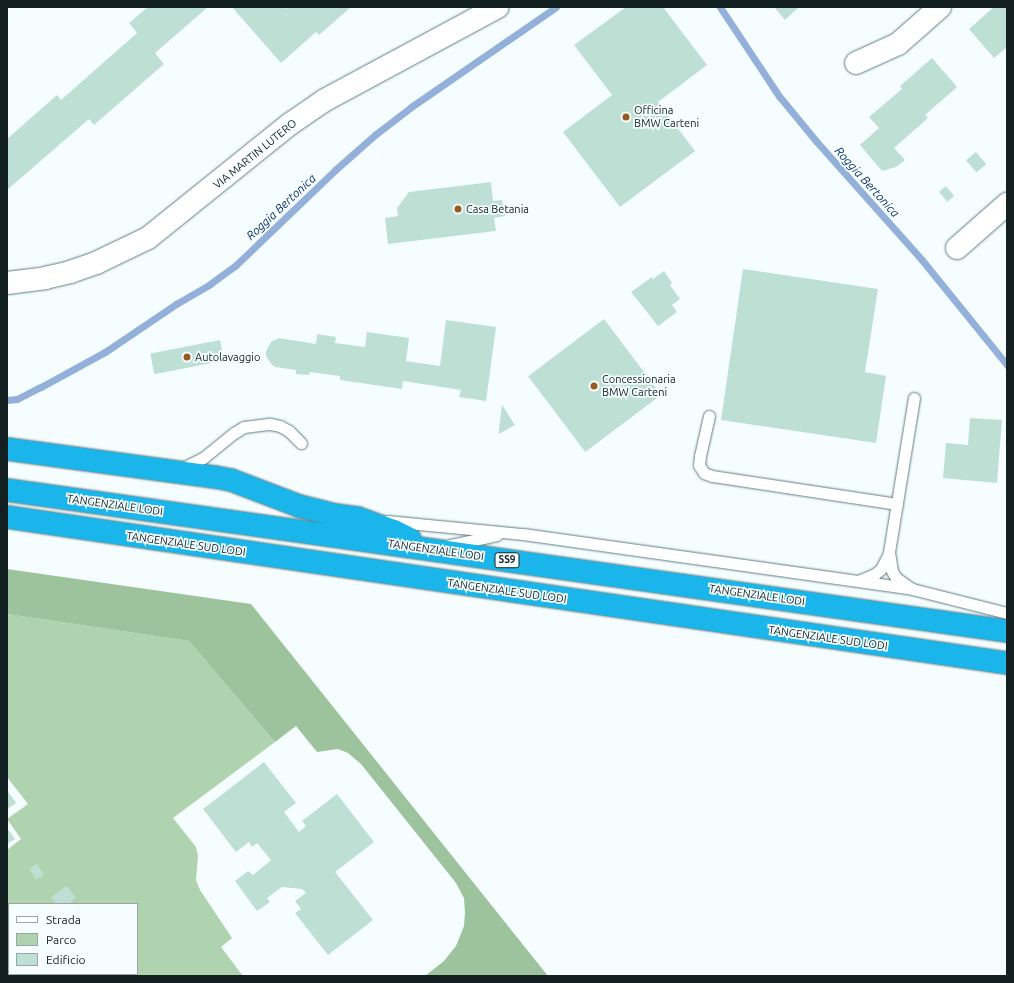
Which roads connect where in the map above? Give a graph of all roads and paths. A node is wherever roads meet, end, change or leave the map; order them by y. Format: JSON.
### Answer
{"nodes":[{"id":1,"x":498,"y":7,"type":"edge"},
{"id":2,"x":940,"y":7,"type":"edge"},
{"id":3,"x":856,"y":63,"type":"dead end"},
{"id":4,"x":1007,"y":204,"type":"edge"},
{"id":5,"x":957,"y":248,"type":"dead end"},
{"id":6,"x":7,"y":283,"type":"edge"},
{"id":7,"x":914,"y":398,"type":"dead end"},
{"id":8,"x":708,"y":416,"type":"dead end"},
{"id":9,"x":301,"y":443,"type":"dead end"},
{"id":10,"x":7,"y":449,"type":"edge"},
{"id":11,"x":214,"y":449,"type":"junction"},
{"id":12,"x":169,"y":471,"type":"junction"},
{"id":13,"x":224,"y":479,"type":"junction"},
{"id":14,"x":7,"y":490,"type":"edge"},
{"id":15,"x":897,"y":504,"type":"junction"},
{"id":16,"x":7,"y":517,"type":"edge"},
{"id":17,"x":358,"y":518,"type":"junction"},
{"id":18,"x":508,"y":532,"type":"junction"},
{"id":19,"x":431,"y":549,"type":"junction"},
{"id":20,"x":890,"y":552,"type":"junction"},
{"id":21,"x":857,"y":581,"type":"junction"},
{"id":22,"x":912,"y":589,"type":"junction"},
{"id":23,"x":1006,"y":618,"type":"edge"},
{"id":24,"x":1007,"y":663,"type":"edge"}],
"edges":[{"from":1,"to":6,"type":"street","name":"VIA MARTIN LUTERO"},
{"from":2,"to":3,"type":"street"},
{"from":4,"to":5,"type":"street"},
{"from":7,"to":15,"type":"lane"},
{"from":8,"to":15,"type":"lane"},
{"from":9,"to":11,"type":"lane"},
{"from":10,"to":12,"type":"highway"},
{"from":11,"to":12,"type":"lane"},
{"from":11,"to":13,"type":"lane"},
{"from":12,"to":13,"type":"highway"},
{"from":13,"to":17,"type":"highway"},
{"from":14,"to":19,"type":"highway","name":"TANGENZIALE LODI","number":"SS9"},
{"from":15,"to":20,"type":"lane"},
{"from":16,"to":24,"type":"highway","name":"TANGENZIALE SUD LODI"},
{"from":17,"to":18,"type":"lane"},
{"from":17,"to":19,"type":"highway"},
{"from":18,"to":19,"type":"lane"},
{"from":18,"to":21,"type":"lane"},
{"from":19,"to":23,"type":"highway","name":"TANGENZIALE LODI","number":"SS9"},
{"from":20,"to":21,"type":"lane"},
{"from":20,"to":22,"type":"lane"},
{"from":21,"to":22,"type":"lane"},
{"from":22,"to":23,"type":"lane"}]}
